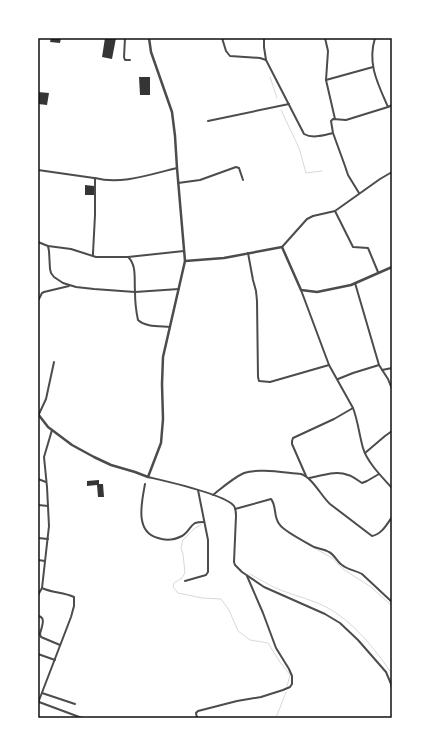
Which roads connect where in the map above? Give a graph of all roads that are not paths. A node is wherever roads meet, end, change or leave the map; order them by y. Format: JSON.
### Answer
{"nodes":[{"id":1,"x":125,"y":38,"type":"edge"},
{"id":2,"x":149,"y":38,"type":"edge"},
{"id":3,"x":222,"y":38,"type":"edge"},
{"id":4,"x":264,"y":38,"type":"edge"},
{"id":5,"x":325,"y":38,"type":"edge"},
{"id":6,"x":376,"y":38,"type":"edge"},
{"id":7,"x":130,"y":60,"type":"dead end"},
{"id":8,"x":266,"y":60,"type":"junction"},
{"id":9,"x":372,"y":67,"type":"junction"},
{"id":10,"x":326,"y":80,"type":"junction"},
{"id":11,"x":289,"y":104,"type":"junction"},
{"id":12,"x":392,"y":105,"type":"edge"},
{"id":13,"x":388,"y":107,"type":"junction"},
{"id":14,"x":335,"y":119,"type":"junction"},
{"id":15,"x":208,"y":121,"type":"dead end"},
{"id":16,"x":334,"y":133,"type":"junction"},
{"id":17,"x":177,"y":168,"type":"junction"},
{"id":18,"x":38,"y":170,"type":"edge"},
{"id":19,"x":392,"y":172,"type":"edge"},
{"id":20,"x":94,"y":178,"type":"junction"},
{"id":21,"x":243,"y":180,"type":"dead end"},
{"id":22,"x":178,"y":183,"type":"junction"},
{"id":23,"x":359,"y":194,"type":"junction"},
{"id":24,"x":335,"y":211,"type":"junction"},
{"id":25,"x":38,"y":242,"type":"edge"},
{"id":26,"x":48,"y":246,"type":"junction"},
{"id":27,"x":282,"y":247,"type":"junction"},
{"id":28,"x":184,"y":252,"type":"junction"},
{"id":29,"x":248,"y":253,"type":"junction"},
{"id":30,"x":94,"y":256,"type":"junction"},
{"id":31,"x":128,"y":257,"type":"junction"},
{"id":32,"x":185,"y":261,"type":"junction"},
{"id":33,"x":392,"y":267,"type":"edge"},
{"id":34,"x":378,"y":272,"type":"junction"},
{"id":35,"x":355,"y":283,"type":"junction"},
{"id":36,"x":71,"y":286,"type":"junction"},
{"id":37,"x":179,"y":288,"type":"junction"},
{"id":38,"x":301,"y":290,"type":"junction"},
{"id":39,"x":135,"y":292,"type":"junction"},
{"id":40,"x":39,"y":299,"type":"dead end"},
{"id":41,"x":170,"y":327,"type":"junction"},
{"id":42,"x":54,"y":362,"type":"dead end"},
{"id":43,"x":329,"y":365,"type":"junction"},
{"id":44,"x":379,"y":365,"type":"junction"},
{"id":45,"x":392,"y":368,"type":"edge"},
{"id":46,"x":382,"y":370,"type":"junction"},
{"id":47,"x":338,"y":379,"type":"junction"},
{"id":48,"x":392,"y":389,"type":"edge"},
{"id":49,"x":353,"y":408,"type":"junction"},
{"id":50,"x":38,"y":414,"type":"edge"},
{"id":51,"x":52,"y":430,"type":"junction"},
{"id":52,"x":392,"y":431,"type":"edge"},
{"id":53,"x":365,"y":453,"type":"junction"},
{"id":54,"x":379,"y":474,"type":"junction"},
{"id":55,"x":306,"y":476,"type":"junction"},
{"id":56,"x":148,"y":477,"type":"junction"},
{"id":57,"x":309,"y":478,"type":"junction"},
{"id":58,"x":38,"y":479,"type":"edge"},
{"id":59,"x":392,"y":481,"type":"edge"},
{"id":60,"x":47,"y":482,"type":"junction"},
{"id":61,"x":145,"y":484,"type":"dead end"},
{"id":62,"x":388,"y":484,"type":"junction"},
{"id":63,"x":392,"y":488,"type":"edge"},
{"id":64,"x":198,"y":490,"type":"junction"},
{"id":65,"x":213,"y":495,"type":"junction"},
{"id":66,"x":38,"y":505,"type":"edge"},
{"id":67,"x":48,"y":506,"type":"junction"},
{"id":68,"x":235,"y":509,"type":"junction"},
{"id":69,"x":392,"y":517,"type":"edge"},
{"id":70,"x":204,"y":522,"type":"junction"},
{"id":71,"x":38,"y":538,"type":"edge"},
{"id":72,"x":48,"y":540,"type":"junction"},
{"id":73,"x":38,"y":560,"type":"edge"},
{"id":74,"x":45,"y":562,"type":"junction"},
{"id":75,"x":246,"y":575,"type":"junction"},
{"id":76,"x":185,"y":581,"type":"dead end"},
{"id":77,"x":42,"y":588,"type":"junction"},
{"id":78,"x":38,"y":595,"type":"edge"},
{"id":79,"x":392,"y":602,"type":"edge"},
{"id":80,"x":38,"y":616,"type":"edge"},
{"id":81,"x":60,"y":645,"type":"junction"},
{"id":82,"x":38,"y":654,"type":"edge"},
{"id":83,"x":55,"y":660,"type":"junction"},
{"id":84,"x":392,"y":689,"type":"edge"},
{"id":85,"x":42,"y":692,"type":"junction"},
{"id":86,"x":38,"y":702,"type":"edge"},
{"id":87,"x":75,"y":704,"type":"dead end"},
{"id":88,"x":82,"y":718,"type":"edge"},
{"id":89,"x":197,"y":718,"type":"edge"}],
"edges":[{"from":1,"to":7,"type":"street"},
{"from":2,"to":17,"type":"street"},
{"from":3,"to":8,"type":"street"},
{"from":4,"to":8,"type":"street"},
{"from":5,"to":10,"type":"street"},
{"from":6,"to":9,"type":"street"},
{"from":8,"to":11,"type":"street"},
{"from":9,"to":10,"type":"street"},
{"from":9,"to":13,"type":"street"},
{"from":10,"to":14,"type":"street"},
{"from":11,"to":15,"type":"street"},
{"from":11,"to":16,"type":"street"},
{"from":12,"to":13,"type":"street"},
{"from":13,"to":14,"type":"street"},
{"from":14,"to":16,"type":"street"},
{"from":16,"to":23,"type":"street"},
{"from":17,"to":20,"type":"street"},
{"from":17,"to":22,"type":"street"},
{"from":18,"to":20,"type":"street"},
{"from":19,"to":23,"type":"street"},
{"from":20,"to":30,"type":"street"},
{"from":21,"to":22,"type":"street"},
{"from":22,"to":28,"type":"street"},
{"from":23,"to":24,"type":"street"},
{"from":24,"to":27,"type":"street"},
{"from":24,"to":34,"type":"street"},
{"from":25,"to":26,"type":"street"},
{"from":26,"to":30,"type":"street"},
{"from":26,"to":36,"type":"street"},
{"from":27,"to":29,"type":"street"},
{"from":27,"to":38,"type":"street"},
{"from":28,"to":31,"type":"street"},
{"from":28,"to":32,"type":"street"},
{"from":29,"to":32,"type":"street"},
{"from":29,"to":43,"type":"street"},
{"from":30,"to":31,"type":"street"},
{"from":31,"to":39,"type":"street"},
{"from":32,"to":37,"type":"street"},
{"from":33,"to":34,"type":"street"},
{"from":34,"to":35,"type":"street"},
{"from":35,"to":38,"type":"street"},
{"from":35,"to":44,"type":"street"},
{"from":36,"to":39,"type":"street"},
{"from":36,"to":40,"type":"street"},
{"from":37,"to":39,"type":"street"},
{"from":37,"to":41,"type":"street"},
{"from":38,"to":43,"type":"street"},
{"from":39,"to":41,"type":"street"},
{"from":41,"to":56,"type":"street"},
{"from":42,"to":50,"type":"street"},
{"from":43,"to":47,"type":"street"},
{"from":44,"to":46,"type":"street"},
{"from":44,"to":47,"type":"street"},
{"from":45,"to":46,"type":"street"},
{"from":46,"to":48,"type":"street"},
{"from":47,"to":49,"type":"street"},
{"from":49,"to":53,"type":"street"},
{"from":49,"to":55,"type":"street"},
{"from":50,"to":51,"type":"street"},
{"from":51,"to":56,"type":"street"},
{"from":51,"to":60,"type":"street"},
{"from":52,"to":53,"type":"street"},
{"from":53,"to":54,"type":"street"},
{"from":54,"to":57,"type":"street"},
{"from":54,"to":62,"type":"street"},
{"from":55,"to":57,"type":"street"},
{"from":55,"to":65,"type":"street"},
{"from":56,"to":64,"type":"street"},
{"from":57,"to":69,"type":"street"},
{"from":58,"to":60,"type":"street"},
{"from":59,"to":62,"type":"street"},
{"from":60,"to":67,"type":"street"},
{"from":61,"to":70,"type":"street"},
{"from":62,"to":63,"type":"street"},
{"from":64,"to":65,"type":"street"},
{"from":64,"to":70,"type":"street"},
{"from":65,"to":68,"type":"street"},
{"from":66,"to":67,"type":"street"},
{"from":67,"to":72,"type":"street"},
{"from":68,"to":75,"type":"street"},
{"from":68,"to":79,"type":"street"},
{"from":70,"to":76,"type":"street"},
{"from":71,"to":72,"type":"street"},
{"from":72,"to":74,"type":"street"},
{"from":73,"to":74,"type":"street"},
{"from":74,"to":77,"type":"street"},
{"from":75,"to":84,"type":"street"},
{"from":75,"to":89,"type":"street"},
{"from":77,"to":78,"type":"street"},
{"from":77,"to":81,"type":"street"},
{"from":80,"to":81,"type":"street"},
{"from":81,"to":83,"type":"street"},
{"from":82,"to":83,"type":"street"},
{"from":83,"to":85,"type":"street"},
{"from":85,"to":86,"type":"street"},
{"from":85,"to":87,"type":"street"},
{"from":86,"to":88,"type":"street"}]}
